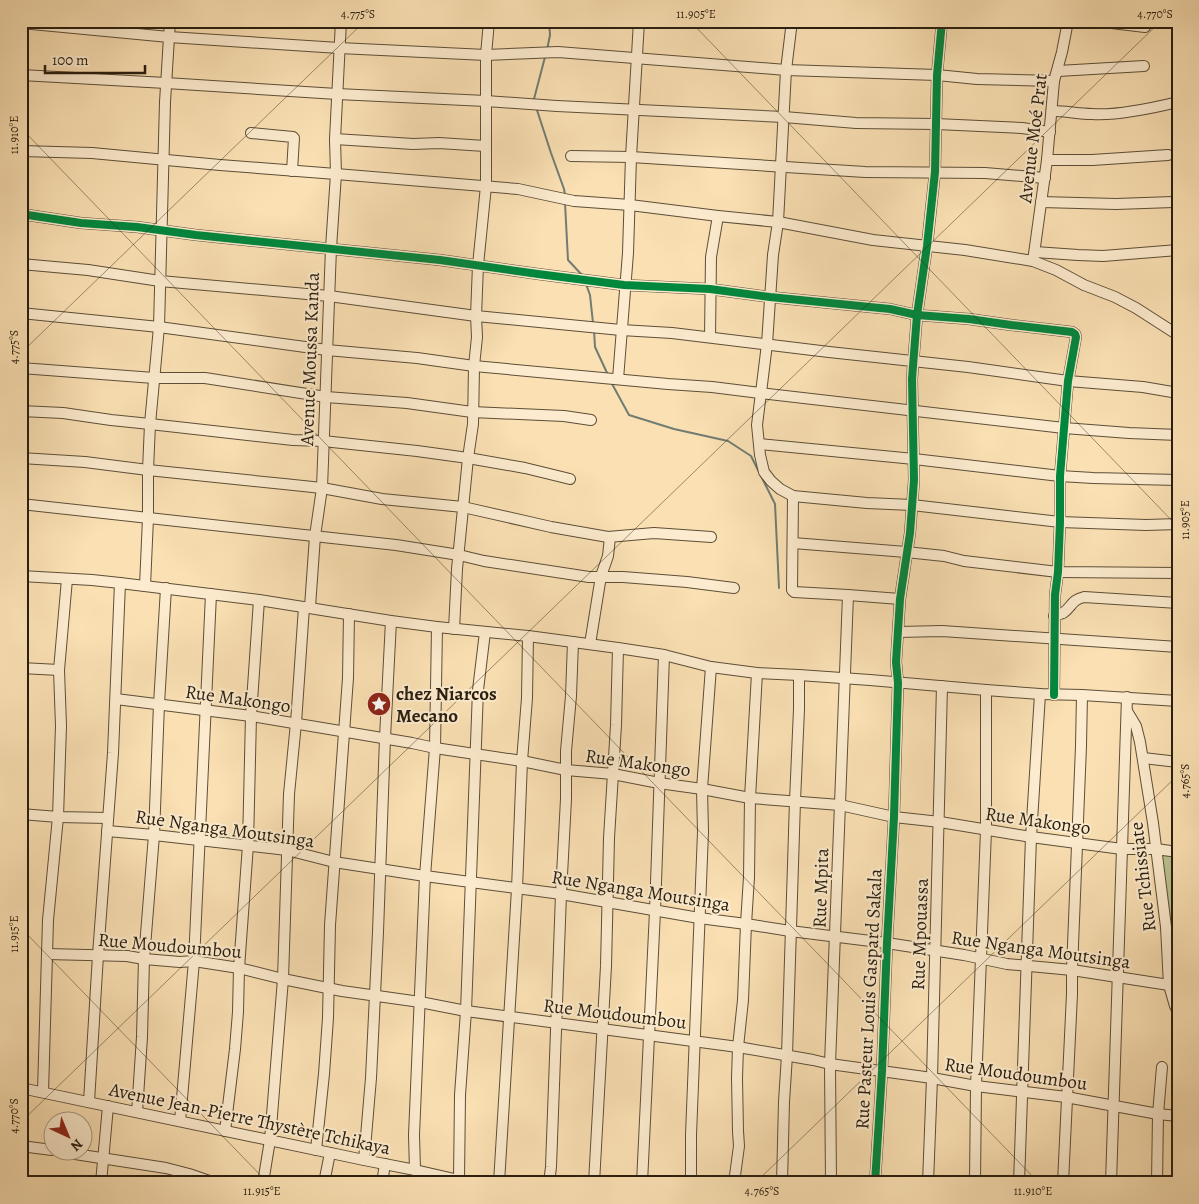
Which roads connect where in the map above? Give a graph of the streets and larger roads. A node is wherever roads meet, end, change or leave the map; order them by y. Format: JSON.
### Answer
{"nodes":[{"id":1,"x":170,"y":21,"type":"edge"},
{"id":2,"x":341,"y":21,"type":"edge"},
{"id":3,"x":489,"y":21,"type":"edge"},
{"id":4,"x":639,"y":21,"type":"edge"},
{"id":5,"x":792,"y":21,"type":"edge"},
{"id":6,"x":942,"y":21,"type":"edge"},
{"id":7,"x":1068,"y":21,"type":"edge"},
{"id":8,"x":1095,"y":21,"type":"edge"},
{"id":9,"x":21,"y":23,"type":"edge"},
{"id":10,"x":1145,"y":27,"type":"dead end"},
{"id":11,"x":169,"y":37,"type":"junction"},
{"id":12,"x":339,"y":48,"type":"junction"},
{"id":13,"x":486,"y":55,"type":"junction"},
{"id":14,"x":636,"y":59,"type":"junction"},
{"id":15,"x":1144,"y":66,"type":"dead end"},
{"id":16,"x":786,"y":70,"type":"junction"},
{"id":17,"x":21,"y":75,"type":"edge"},
{"id":18,"x":937,"y":75,"type":"junction"},
{"id":19,"x":1056,"y":76,"type":"junction"},
{"id":20,"x":166,"y":83,"type":"junction"},
{"id":21,"x":337,"y":94,"type":"junction"},
{"id":22,"x":486,"y":101,"type":"junction"},
{"id":23,"x":1178,"y":102,"type":"edge"},
{"id":24,"x":633,"y":110,"type":"junction"},
{"id":25,"x":1052,"y":111,"type":"junction"},
{"id":26,"x":784,"y":117,"type":"junction"},
{"id":27,"x":936,"y":124,"type":"junction"},
{"id":28,"x":1050,"y":132,"type":"junction"},
{"id":29,"x":251,"y":133,"type":"dead end"},
{"id":30,"x":335,"y":139,"type":"junction"},
{"id":31,"x":485,"y":146,"type":"junction"},
{"id":32,"x":21,"y":150,"type":"edge"},
{"id":33,"x":1168,"y":155,"type":"dead end"},
{"id":34,"x":571,"y":156,"type":"dead end"},
{"id":35,"x":630,"y":158,"type":"junction"},
{"id":36,"x":164,"y":160,"type":"junction"},
{"id":37,"x":1047,"y":160,"type":"junction"},
{"id":38,"x":782,"y":167,"type":"junction"},
{"id":39,"x":292,"y":170,"type":"junction"},
{"id":40,"x":935,"y":172,"type":"junction"},
{"id":41,"x":336,"y":174,"type":"junction"},
{"id":42,"x":1045,"y":178,"type":"junction"},
{"id":43,"x":486,"y":186,"type":"junction"},
{"id":44,"x":1041,"y":202,"type":"junction"},
{"id":45,"x":1172,"y":202,"type":"dead end"},
{"id":46,"x":630,"y":205,"type":"junction"},
{"id":47,"x":21,"y":214,"type":"edge"},
{"id":48,"x":718,"y":216,"type":"junction"},
{"id":49,"x":778,"y":222,"type":"junction"},
{"id":50,"x":162,"y":230,"type":"junction"},
{"id":51,"x":927,"y":246,"type":"junction"},
{"id":52,"x":330,"y":248,"type":"junction"},
{"id":53,"x":1178,"y":250,"type":"edge"},
{"id":54,"x":1034,"y":256,"type":"junction"},
{"id":55,"x":21,"y":264,"type":"edge"},
{"id":56,"x":478,"y":265,"type":"junction"},
{"id":57,"x":160,"y":281,"type":"junction"},
{"id":58,"x":624,"y":285,"type":"junction"},
{"id":59,"x":710,"y":289,"type":"junction"},
{"id":60,"x":329,"y":296,"type":"junction"},
{"id":61,"x":770,"y":297,"type":"junction"},
{"id":62,"x":21,"y":313,"type":"edge"},
{"id":63,"x":917,"y":315,"type":"junction"},
{"id":64,"x":476,"y":316,"type":"junction"},
{"id":65,"x":159,"y":328,"type":"junction"},
{"id":66,"x":621,"y":330,"type":"junction"},
{"id":67,"x":1178,"y":335,"type":"edge"},
{"id":68,"x":710,"y":337,"type":"junction"},
{"id":69,"x":767,"y":344,"type":"junction"},
{"id":70,"x":327,"y":350,"type":"junction"},
{"id":71,"x":913,"y":361,"type":"junction"},
{"id":72,"x":474,"y":366,"type":"junction"},
{"id":73,"x":21,"y":368,"type":"edge"},
{"id":74,"x":154,"y":378,"type":"junction"},
{"id":75,"x":618,"y":379,"type":"junction"},
{"id":76,"x":1068,"y":380,"type":"junction"},
{"id":77,"x":760,"y":393,"type":"junction"},
{"id":78,"x":1178,"y":393,"type":"edge"},
{"id":79,"x":326,"y":397,"type":"junction"},
{"id":80,"x":913,"y":410,"type":"junction"},
{"id":81,"x":21,"y":411,"type":"edge"},
{"id":82,"x":472,"y":412,"type":"junction"},
{"id":83,"x":591,"y":420,"type":"dead end"},
{"id":84,"x":150,"y":424,"type":"junction"},
{"id":85,"x":1064,"y":428,"type":"junction"},
{"id":86,"x":1178,"y":435,"type":"edge"},
{"id":87,"x":323,"y":442,"type":"junction"},
{"id":88,"x":759,"y":444,"type":"junction"},
{"id":89,"x":21,"y":458,"type":"edge"},
{"id":90,"x":468,"y":458,"type":"junction"},
{"id":91,"x":914,"y":459,"type":"junction"},
{"id":92,"x":148,"y":470,"type":"junction"},
{"id":93,"x":1060,"y":476,"type":"junction"},
{"id":94,"x":570,"y":479,"type":"dead end"},
{"id":95,"x":1178,"y":480,"type":"edge"},
{"id":96,"x":322,"y":488,"type":"junction"},
{"id":97,"x":793,"y":496,"type":"junction"},
{"id":98,"x":21,"y":504,"type":"edge"},
{"id":99,"x":912,"y":506,"type":"junction"},
{"id":100,"x":464,"y":507,"type":"junction"},
{"id":101,"x":148,"y":518,"type":"junction"},
{"id":102,"x":1060,"y":522,"type":"junction"},
{"id":103,"x":1178,"y":524,"type":"edge"},
{"id":104,"x":316,"y":536,"type":"junction"},
{"id":105,"x":610,"y":537,"type":"junction"},
{"id":106,"x":711,"y":537,"type":"dead end"},
{"id":107,"x":793,"y":543,"type":"junction"},
{"id":108,"x":906,"y":552,"type":"junction"},
{"id":109,"x":459,"y":555,"type":"junction"},
{"id":110,"x":1058,"y":572,"type":"junction"},
{"id":111,"x":1178,"y":573,"type":"edge"},
{"id":112,"x":21,"y":576,"type":"edge"},
{"id":113,"x":601,"y":576,"type":"junction"},
{"id":114,"x":67,"y":579,"type":"junction"},
{"id":115,"x":120,"y":583,"type":"junction"},
{"id":116,"x":145,"y":586,"type":"junction"},
{"id":117,"x":166,"y":588,"type":"junction"},
{"id":118,"x":734,"y":588,"type":"dead end"},
{"id":119,"x":211,"y":594,"type":"junction"},
{"id":120,"x":848,"y":595,"type":"junction"},
{"id":121,"x":900,"y":599,"type":"junction"},
{"id":122,"x":259,"y":600,"type":"junction"},
{"id":123,"x":1178,"y":603,"type":"edge"},
{"id":124,"x":307,"y":607,"type":"junction"},
{"id":125,"x":349,"y":614,"type":"junction"},
{"id":126,"x":1054,"y":616,"type":"junction"},
{"id":127,"x":391,"y":621,"type":"junction"},
{"id":128,"x":437,"y":627,"type":"junction"},
{"id":129,"x":454,"y":629,"type":"junction"},
{"id":130,"x":485,"y":632,"type":"junction"},
{"id":131,"x":898,"y":632,"type":"junction"},
{"id":132,"x":528,"y":636,"type":"junction"},
{"id":133,"x":1054,"y":639,"type":"junction"},
{"id":134,"x":572,"y":642,"type":"junction"},
{"id":135,"x":590,"y":644,"type":"junction"},
{"id":136,"x":1178,"y":647,"type":"edge"},
{"id":137,"x":618,"y":648,"type":"junction"},
{"id":138,"x":664,"y":655,"type":"junction"},
{"id":139,"x":711,"y":666,"type":"junction"},
{"id":140,"x":21,"y":668,"type":"edge"},
{"id":141,"x":59,"y":670,"type":"junction"},
{"id":142,"x":757,"y":674,"type":"junction"},
{"id":143,"x":798,"y":675,"type":"junction"},
{"id":144,"x":845,"y":678,"type":"junction"},
{"id":145,"x":898,"y":682,"type":"junction"},
{"id":146,"x":942,"y":686,"type":"junction"},
{"id":147,"x":986,"y":690,"type":"junction"},
{"id":148,"x":1040,"y":694,"type":"junction"},
{"id":149,"x":1054,"y":695,"type":"junction"},
{"id":150,"x":1082,"y":695,"type":"junction"},
{"id":151,"x":1127,"y":697,"type":"junction"},
{"id":152,"x":116,"y":699,"type":"junction"},
{"id":153,"x":1178,"y":701,"type":"edge"},
{"id":154,"x":159,"y":704,"type":"junction"},
{"id":155,"x":1127,"y":710,"type":"junction"},
{"id":156,"x":205,"y":711,"type":"junction"},
{"id":157,"x":251,"y":716,"type":"junction"},
{"id":158,"x":296,"y":723,"type":"junction"},
{"id":159,"x":344,"y":732,"type":"junction"},
{"id":160,"x":384,"y":738,"type":"junction"},
{"id":161,"x":435,"y":748,"type":"junction"},
{"id":162,"x":476,"y":755,"type":"junction"},
{"id":163,"x":1143,"y":758,"type":"junction"},
{"id":164,"x":522,"y":762,"type":"junction"},
{"id":165,"x":1178,"y":762,"type":"edge"},
{"id":166,"x":566,"y":770,"type":"junction"},
{"id":167,"x":613,"y":774,"type":"junction"},
{"id":168,"x":658,"y":783,"type":"junction"},
{"id":169,"x":702,"y":789,"type":"junction"},
{"id":170,"x":750,"y":798,"type":"junction"},
{"id":171,"x":795,"y":801,"type":"junction"},
{"id":172,"x":840,"y":805,"type":"junction"},
{"id":173,"x":21,"y":814,"type":"edge"},
{"id":174,"x":58,"y":817,"type":"junction"},
{"id":175,"x":894,"y":817,"type":"junction"},
{"id":176,"x":108,"y":818,"type":"junction"},
{"id":177,"x":940,"y":822,"type":"junction"},
{"id":178,"x":986,"y":830,"type":"junction"},
{"id":179,"x":107,"y":831,"type":"junction"},
{"id":180,"x":154,"y":834,"type":"junction"},
{"id":181,"x":1031,"y":837,"type":"junction"},
{"id":182,"x":199,"y":840,"type":"junction"},
{"id":183,"x":1077,"y":843,"type":"junction"},
{"id":184,"x":248,"y":846,"type":"junction"},
{"id":185,"x":1122,"y":849,"type":"junction"},
{"id":186,"x":1156,"y":849,"type":"junction"},
{"id":187,"x":287,"y":850,"type":"junction"},
{"id":188,"x":1178,"y":852,"type":"edge"},
{"id":189,"x":334,"y":862,"type":"junction"},
{"id":190,"x":380,"y":869,"type":"junction"},
{"id":191,"x":425,"y":876,"type":"junction"},
{"id":192,"x":472,"y":881,"type":"junction"},
{"id":193,"x":517,"y":889,"type":"junction"},
{"id":194,"x":561,"y":894,"type":"junction"},
{"id":195,"x":608,"y":903,"type":"junction"},
{"id":196,"x":655,"y":911,"type":"junction"},
{"id":197,"x":699,"y":918,"type":"junction"},
{"id":198,"x":746,"y":924,"type":"junction"},
{"id":199,"x":790,"y":931,"type":"junction"},
{"id":200,"x":836,"y":936,"type":"junction"},
{"id":201,"x":887,"y":943,"type":"junction"},
{"id":202,"x":936,"y":952,"type":"junction"},
{"id":203,"x":47,"y":954,"type":"junction"},
{"id":204,"x":98,"y":955,"type":"junction"},
{"id":205,"x":982,"y":958,"type":"junction"},
{"id":206,"x":144,"y":959,"type":"junction"},
{"id":207,"x":194,"y":961,"type":"junction"},
{"id":208,"x":1027,"y":966,"type":"junction"},
{"id":209,"x":239,"y":968,"type":"junction"},
{"id":210,"x":1072,"y":970,"type":"junction"},
{"id":211,"x":1118,"y":977,"type":"junction"},
{"id":212,"x":283,"y":979,"type":"junction"},
{"id":213,"x":1169,"y":985,"type":"junction"},
{"id":214,"x":328,"y":988,"type":"junction"},
{"id":215,"x":374,"y":996,"type":"junction"},
{"id":216,"x":420,"y":1002,"type":"junction"},
{"id":217,"x":466,"y":1011,"type":"junction"},
{"id":218,"x":1178,"y":1012,"type":"edge"},
{"id":219,"x":509,"y":1017,"type":"junction"},
{"id":220,"x":557,"y":1023,"type":"junction"},
{"id":221,"x":603,"y":1028,"type":"junction"},
{"id":222,"x":649,"y":1035,"type":"junction"},
{"id":223,"x":695,"y":1041,"type":"junction"},
{"id":224,"x":738,"y":1046,"type":"junction"},
{"id":225,"x":787,"y":1055,"type":"junction"},
{"id":226,"x":830,"y":1064,"type":"junction"},
{"id":227,"x":1162,"y":1067,"type":"dead end"},
{"id":228,"x":882,"y":1071,"type":"junction"},
{"id":229,"x":932,"y":1078,"type":"junction"},
{"id":230,"x":976,"y":1086,"type":"junction"},
{"id":231,"x":21,"y":1088,"type":"edge"},
{"id":232,"x":43,"y":1092,"type":"junction"},
{"id":233,"x":1022,"y":1092,"type":"junction"},
{"id":234,"x":1066,"y":1097,"type":"junction"},
{"id":235,"x":89,"y":1102,"type":"junction"},
{"id":236,"x":1113,"y":1105,"type":"junction"},
{"id":237,"x":108,"y":1106,"type":"junction"},
{"id":238,"x":137,"y":1112,"type":"junction"},
{"id":239,"x":1158,"y":1114,"type":"junction"},
{"id":240,"x":1178,"y":1116,"type":"edge"},
{"id":241,"x":180,"y":1121,"type":"junction"},
{"id":242,"x":225,"y":1131,"type":"junction"},
{"id":243,"x":270,"y":1140,"type":"junction"},
{"id":244,"x":21,"y":1146,"type":"edge"},
{"id":245,"x":42,"y":1149,"type":"edge"},
{"id":246,"x":316,"y":1150,"type":"junction"},
{"id":247,"x":330,"y":1153,"type":"junction"},
{"id":248,"x":92,"y":1156,"type":"edge"},
{"id":249,"x":103,"y":1158,"type":"junction"},
{"id":250,"x":364,"y":1160,"type":"junction"},
{"id":251,"x":385,"y":1164,"type":"junction"},
{"id":252,"x":415,"y":1170,"type":"junction"},
{"id":253,"x":437,"y":1179,"type":"edge"},
{"id":254,"x":459,"y":1180,"type":"junction"},
{"id":255,"x":101,"y":1183,"type":"edge"},
{"id":256,"x":215,"y":1183,"type":"edge"},
{"id":257,"x":263,"y":1183,"type":"edge"},
{"id":258,"x":324,"y":1183,"type":"edge"},
{"id":259,"x":382,"y":1183,"type":"edge"},
{"id":260,"x":472,"y":1183,"type":"edge"},
{"id":261,"x":500,"y":1183,"type":"edge"},
{"id":262,"x":549,"y":1183,"type":"edge"},
{"id":263,"x":594,"y":1183,"type":"edge"},
{"id":264,"x":642,"y":1183,"type":"edge"},
{"id":265,"x":691,"y":1183,"type":"edge"},
{"id":266,"x":734,"y":1183,"type":"edge"},
{"id":267,"x":782,"y":1183,"type":"edge"},
{"id":268,"x":831,"y":1183,"type":"edge"},
{"id":269,"x":875,"y":1183,"type":"edge"},
{"id":270,"x":928,"y":1183,"type":"edge"},
{"id":271,"x":975,"y":1183,"type":"edge"},
{"id":272,"x":1019,"y":1183,"type":"edge"},
{"id":273,"x":1063,"y":1183,"type":"edge"},
{"id":274,"x":1111,"y":1183,"type":"edge"},
{"id":275,"x":1157,"y":1183,"type":"edge"}],
"edges":[{"from":1,"to":11,"type":"street"},
{"from":2,"to":12,"type":"street","name":"Avenue Moussa Kanda"},
{"from":3,"to":13,"type":"street"},
{"from":4,"to":14,"type":"street"},
{"from":5,"to":16,"type":"street"},
{"from":6,"to":18,"type":"street","name":"Rue Pasteur Louis Gaspard Sakala"},
{"from":7,"to":19,"type":"street","name":"Avenue Moé Prat"},
{"from":8,"to":10,"type":"street"},
{"from":9,"to":11,"type":"street"},
{"from":11,"to":12,"type":"street"},
{"from":11,"to":20,"type":"street"},
{"from":12,"to":13,"type":"street"},
{"from":12,"to":21,"type":"street","name":"Avenue Moussa Kanda"},
{"from":13,"to":14,"type":"street"},
{"from":13,"to":22,"type":"street"},
{"from":14,"to":16,"type":"street"},
{"from":14,"to":24,"type":"street"},
{"from":15,"to":19,"type":"street"},
{"from":16,"to":18,"type":"street"},
{"from":16,"to":26,"type":"street"},
{"from":17,"to":20,"type":"street"},
{"from":18,"to":19,"type":"street"},
{"from":18,"to":27,"type":"street","name":"Rue Pasteur Louis Gaspard Sakala"},
{"from":19,"to":25,"type":"street","name":"Avenue Moé Prat"},
{"from":20,"to":21,"type":"street"},
{"from":20,"to":36,"type":"street"},
{"from":21,"to":22,"type":"street"},
{"from":21,"to":30,"type":"street","name":"Avenue Moussa Kanda"},
{"from":22,"to":24,"type":"street"},
{"from":22,"to":31,"type":"street"},
{"from":23,"to":25,"type":"street"},
{"from":24,"to":26,"type":"street"},
{"from":24,"to":35,"type":"street"},
{"from":25,"to":28,"type":"street","name":"Avenue Moé Prat"},
{"from":26,"to":27,"type":"street"},
{"from":26,"to":38,"type":"street"},
{"from":27,"to":28,"type":"street"},
{"from":27,"to":40,"type":"street","name":"Rue Pasteur Louis Gaspard Sakala"},
{"from":28,"to":37,"type":"street","name":"Avenue Moé Prat"},
{"from":29,"to":39,"type":"street"},
{"from":30,"to":31,"type":"street"},
{"from":30,"to":41,"type":"street","name":"Avenue Moussa Kanda"},
{"from":31,"to":43,"type":"street"},
{"from":32,"to":36,"type":"street"},
{"from":33,"to":37,"type":"street"},
{"from":34,"to":35,"type":"street"},
{"from":35,"to":38,"type":"street"},
{"from":35,"to":46,"type":"street"},
{"from":36,"to":39,"type":"street"},
{"from":36,"to":50,"type":"street"},
{"from":37,"to":42,"type":"street","name":"Avenue Moé Prat"},
{"from":38,"to":40,"type":"street"},
{"from":38,"to":49,"type":"street"},
{"from":39,"to":41,"type":"street"},
{"from":40,"to":42,"type":"street"},
{"from":40,"to":51,"type":"street","name":"Rue Pasteur Louis Gaspard Sakala"},
{"from":41,"to":43,"type":"street"},
{"from":41,"to":52,"type":"street","name":"Avenue Moussa Kanda"},
{"from":42,"to":44,"type":"street","name":"Avenue Moé Prat"},
{"from":43,"to":46,"type":"street"},
{"from":43,"to":56,"type":"street"},
{"from":44,"to":45,"type":"street"},
{"from":44,"to":54,"type":"street","name":"Avenue Moé Prat"},
{"from":46,"to":48,"type":"street"},
{"from":46,"to":58,"type":"street"},
{"from":47,"to":50,"type":"street"},
{"from":48,"to":49,"type":"street"},
{"from":48,"to":59,"type":"street"},
{"from":49,"to":51,"type":"street"},
{"from":49,"to":61,"type":"street"},
{"from":50,"to":52,"type":"street"},
{"from":50,"to":57,"type":"street"},
{"from":51,"to":54,"type":"street"},
{"from":51,"to":63,"type":"street","name":"Rue Pasteur Louis Gaspard Sakala"},
{"from":52,"to":56,"type":"street"},
{"from":52,"to":60,"type":"street","name":"Avenue Moussa Kanda"},
{"from":53,"to":54,"type":"street"},
{"from":54,"to":67,"type":"street"},
{"from":55,"to":57,"type":"street"},
{"from":56,"to":58,"type":"street"},
{"from":56,"to":64,"type":"street"},
{"from":57,"to":60,"type":"street"},
{"from":57,"to":65,"type":"street"},
{"from":58,"to":59,"type":"street"},
{"from":58,"to":66,"type":"street"},
{"from":59,"to":61,"type":"street"},
{"from":59,"to":68,"type":"street"},
{"from":60,"to":64,"type":"street"},
{"from":60,"to":70,"type":"street","name":"Avenue Moussa Kanda"},
{"from":61,"to":63,"type":"street"},
{"from":61,"to":69,"type":"street"},
{"from":62,"to":65,"type":"street"},
{"from":63,"to":71,"type":"street","name":"Rue Pasteur Louis Gaspard Sakala"},
{"from":63,"to":76,"type":"street"},
{"from":64,"to":66,"type":"street"},
{"from":64,"to":72,"type":"street"},
{"from":65,"to":70,"type":"street"},
{"from":65,"to":74,"type":"street"},
{"from":66,"to":68,"type":"street"},
{"from":66,"to":75,"type":"street"},
{"from":68,"to":69,"type":"street"},
{"from":69,"to":71,"type":"street"},
{"from":69,"to":77,"type":"street"},
{"from":70,"to":72,"type":"street"},
{"from":70,"to":79,"type":"street","name":"Avenue Moussa Kanda"},
{"from":71,"to":76,"type":"street"},
{"from":71,"to":80,"type":"street","name":"Rue Pasteur Louis Gaspard Sakala"},
{"from":72,"to":75,"type":"street"},
{"from":72,"to":82,"type":"street"},
{"from":73,"to":74,"type":"street"},
{"from":74,"to":79,"type":"street"},
{"from":74,"to":84,"type":"street"},
{"from":75,"to":77,"type":"street"},
{"from":76,"to":78,"type":"street"},
{"from":76,"to":85,"type":"street"},
{"from":77,"to":80,"type":"street"},
{"from":77,"to":88,"type":"street"},
{"from":79,"to":82,"type":"street"},
{"from":79,"to":87,"type":"street","name":"Avenue Moussa Kanda"},
{"from":80,"to":85,"type":"street"},
{"from":80,"to":91,"type":"street","name":"Rue Pasteur Louis Gaspard Sakala"},
{"from":81,"to":84,"type":"street"},
{"from":82,"to":83,"type":"street"},
{"from":82,"to":90,"type":"street"},
{"from":84,"to":87,"type":"street"},
{"from":84,"to":92,"type":"street"},
{"from":85,"to":86,"type":"street"},
{"from":85,"to":93,"type":"street"},
{"from":87,"to":90,"type":"street"},
{"from":87,"to":96,"type":"street","name":"Avenue Moussa Kanda"},
{"from":88,"to":91,"type":"street"},
{"from":88,"to":97,"type":"street"},
{"from":89,"to":92,"type":"street"},
{"from":90,"to":94,"type":"street"},
{"from":90,"to":100,"type":"street"},
{"from":91,"to":93,"type":"street"},
{"from":91,"to":99,"type":"street","name":"Rue Pasteur Louis Gaspard Sakala"},
{"from":92,"to":96,"type":"street"},
{"from":92,"to":101,"type":"street"},
{"from":93,"to":95,"type":"street"},
{"from":93,"to":102,"type":"street"},
{"from":96,"to":100,"type":"street"},
{"from":96,"to":104,"type":"street","name":"Avenue Moussa Kanda"},
{"from":97,"to":99,"type":"street"},
{"from":97,"to":107,"type":"street"},
{"from":98,"to":101,"type":"street"},
{"from":99,"to":102,"type":"street"},
{"from":99,"to":108,"type":"street","name":"Rue Pasteur Louis Gaspard Sakala"},
{"from":100,"to":105,"type":"street"},
{"from":100,"to":109,"type":"street"},
{"from":101,"to":104,"type":"street"},
{"from":101,"to":116,"type":"street"},
{"from":102,"to":103,"type":"street"},
{"from":102,"to":110,"type":"street"},
{"from":104,"to":109,"type":"street"},
{"from":104,"to":124,"type":"street","name":"Avenue Moussa Kanda"},
{"from":105,"to":106,"type":"street"},
{"from":105,"to":113,"type":"street"},
{"from":107,"to":108,"type":"street"},
{"from":107,"to":120,"type":"street"},
{"from":108,"to":110,"type":"street"},
{"from":108,"to":121,"type":"street","name":"Rue Pasteur Louis Gaspard Sakala"},
{"from":109,"to":113,"type":"street"},
{"from":109,"to":129,"type":"street"},
{"from":110,"to":111,"type":"street"},
{"from":110,"to":126,"type":"street"},
{"from":112,"to":114,"type":"street"},
{"from":113,"to":118,"type":"street"},
{"from":113,"to":135,"type":"street"},
{"from":114,"to":115,"type":"street"},
{"from":114,"to":141,"type":"street"},
{"from":115,"to":116,"type":"street"},
{"from":115,"to":152,"type":"street"},
{"from":116,"to":117,"type":"street"},
{"from":117,"to":119,"type":"street"},
{"from":117,"to":154,"type":"street"},
{"from":119,"to":122,"type":"street"},
{"from":119,"to":156,"type":"street"},
{"from":120,"to":121,"type":"street"},
{"from":120,"to":144,"type":"street","name":"Rue Mpita"},
{"from":121,"to":131,"type":"street","name":"Rue Pasteur Louis Gaspard Sakala"},
{"from":122,"to":124,"type":"street"},
{"from":122,"to":157,"type":"street"},
{"from":123,"to":126,"type":"street"},
{"from":124,"to":125,"type":"street"},
{"from":124,"to":158,"type":"street","name":"Avenue Moussa Kanda"},
{"from":125,"to":127,"type":"street"},
{"from":125,"to":159,"type":"street"},
{"from":126,"to":133,"type":"street"},
{"from":127,"to":128,"type":"street"},
{"from":127,"to":160,"type":"street"},
{"from":128,"to":129,"type":"street"},
{"from":128,"to":161,"type":"street"},
{"from":129,"to":130,"type":"street"},
{"from":130,"to":132,"type":"street"},
{"from":130,"to":162,"type":"street"},
{"from":131,"to":133,"type":"street"},
{"from":131,"to":145,"type":"street","name":"Rue Pasteur Louis Gaspard Sakala"},
{"from":132,"to":134,"type":"street"},
{"from":132,"to":164,"type":"street"},
{"from":133,"to":136,"type":"street"},
{"from":133,"to":149,"type":"street"},
{"from":134,"to":135,"type":"street"},
{"from":134,"to":166,"type":"street"},
{"from":135,"to":137,"type":"street"},
{"from":137,"to":138,"type":"street"},
{"from":137,"to":167,"type":"street"},
{"from":138,"to":139,"type":"street"},
{"from":138,"to":168,"type":"street"},
{"from":139,"to":142,"type":"street"},
{"from":139,"to":169,"type":"street"},
{"from":140,"to":141,"type":"street"},
{"from":141,"to":174,"type":"street"},
{"from":142,"to":143,"type":"street"},
{"from":142,"to":170,"type":"street"},
{"from":143,"to":144,"type":"street"},
{"from":143,"to":171,"type":"street"},
{"from":144,"to":145,"type":"street"},
{"from":144,"to":172,"type":"street","name":"Rue Mpita"},
{"from":145,"to":146,"type":"street"},
{"from":145,"to":175,"type":"street","name":"Rue Pasteur Louis Gaspard Sakala"},
{"from":146,"to":147,"type":"street"},
{"from":146,"to":177,"type":"street","name":"Rue Mpouassa"},
{"from":147,"to":148,"type":"street"},
{"from":147,"to":178,"type":"street"},
{"from":148,"to":149,"type":"street"},
{"from":148,"to":181,"type":"street"},
{"from":149,"to":150,"type":"street"},
{"from":150,"to":151,"type":"street"},
{"from":150,"to":183,"type":"street"},
{"from":151,"to":153,"type":"street"},
{"from":151,"to":155,"type":"street"},
{"from":152,"to":154,"type":"street","name":"Rue Makongo"},
{"from":152,"to":176,"type":"street"},
{"from":154,"to":156,"type":"street","name":"Rue Makongo"},
{"from":154,"to":180,"type":"street"},
{"from":155,"to":163,"type":"street","name":"Rue Tchissiate"},
{"from":155,"to":185,"type":"street"},
{"from":156,"to":157,"type":"street","name":"Rue Makongo"},
{"from":156,"to":182,"type":"street"},
{"from":157,"to":158,"type":"street","name":"Rue Makongo"},
{"from":157,"to":184,"type":"street"},
{"from":158,"to":159,"type":"street","name":"Rue Makongo"},
{"from":158,"to":187,"type":"street","name":"Avenue Moussa Kanda"},
{"from":159,"to":160,"type":"street","name":"Rue Makongo"},
{"from":159,"to":189,"type":"street"},
{"from":160,"to":161,"type":"street","name":"Rue Makongo"},
{"from":160,"to":190,"type":"street"},
{"from":161,"to":162,"type":"street","name":"Rue Makongo"},
{"from":161,"to":191,"type":"street"},
{"from":162,"to":164,"type":"street","name":"Rue Makongo"},
{"from":162,"to":192,"type":"street"},
{"from":163,"to":165,"type":"street"},
{"from":163,"to":186,"type":"street","name":"Rue Tchissiate"},
{"from":164,"to":166,"type":"street","name":"Rue Makongo"},
{"from":164,"to":193,"type":"street"},
{"from":166,"to":167,"type":"street","name":"Rue Makongo"},
{"from":166,"to":194,"type":"street"},
{"from":167,"to":168,"type":"street","name":"Rue Makongo"},
{"from":167,"to":195,"type":"street"},
{"from":168,"to":169,"type":"street","name":"Rue Makongo"},
{"from":168,"to":196,"type":"street"},
{"from":169,"to":170,"type":"street","name":"Rue Makongo"},
{"from":169,"to":197,"type":"street"},
{"from":170,"to":171,"type":"street","name":"Rue Makongo"},
{"from":170,"to":198,"type":"street"},
{"from":171,"to":172,"type":"street","name":"Rue Makongo"},
{"from":171,"to":199,"type":"street"},
{"from":172,"to":175,"type":"street","name":"Rue Makongo"},
{"from":172,"to":200,"type":"street","name":"Rue Mpita"},
{"from":173,"to":174,"type":"street"},
{"from":174,"to":176,"type":"street"},
{"from":174,"to":203,"type":"street"},
{"from":175,"to":177,"type":"street","name":"Rue Makongo"},
{"from":175,"to":201,"type":"street","name":"Rue Pasteur Louis Gaspard Sakala"},
{"from":176,"to":179,"type":"street"},
{"from":177,"to":178,"type":"street","name":"Rue Makongo"},
{"from":177,"to":202,"type":"street","name":"Rue Mpouassa"},
{"from":178,"to":181,"type":"street","name":"Rue Makongo"},
{"from":178,"to":205,"type":"street"},
{"from":179,"to":180,"type":"street","name":"Rue Nganga Moutsinga"},
{"from":179,"to":204,"type":"street"},
{"from":180,"to":182,"type":"street","name":"Rue Nganga Moutsinga"},
{"from":180,"to":206,"type":"street"},
{"from":181,"to":183,"type":"street","name":"Rue Makongo"},
{"from":181,"to":208,"type":"street"},
{"from":182,"to":184,"type":"street","name":"Rue Nganga Moutsinga"},
{"from":182,"to":207,"type":"street"},
{"from":183,"to":185,"type":"street","name":"Rue Makongo"},
{"from":183,"to":210,"type":"street"},
{"from":184,"to":187,"type":"street","name":"Rue Nganga Moutsinga"},
{"from":184,"to":209,"type":"street"},
{"from":185,"to":186,"type":"street","name":"Rue Makongo"},
{"from":185,"to":211,"type":"street"},
{"from":186,"to":188,"type":"street","name":"Rue Makongo"},
{"from":186,"to":213,"type":"street","name":"Rue Tchissiate"},
{"from":187,"to":189,"type":"street","name":"Rue Nganga Moutsinga"},
{"from":187,"to":212,"type":"street","name":"Avenue Moussa Kanda"},
{"from":189,"to":190,"type":"street","name":"Rue Nganga Moutsinga"},
{"from":189,"to":214,"type":"street"},
{"from":190,"to":191,"type":"street","name":"Rue Nganga Moutsinga"},
{"from":190,"to":215,"type":"street"},
{"from":191,"to":192,"type":"street","name":"Rue Nganga Moutsinga"},
{"from":191,"to":216,"type":"street"},
{"from":192,"to":193,"type":"street","name":"Rue Nganga Moutsinga"},
{"from":192,"to":217,"type":"street"},
{"from":193,"to":194,"type":"street","name":"Rue Nganga Moutsinga"},
{"from":193,"to":219,"type":"street"},
{"from":194,"to":195,"type":"street","name":"Rue Nganga Moutsinga"},
{"from":194,"to":220,"type":"street"},
{"from":195,"to":196,"type":"street","name":"Rue Nganga Moutsinga"},
{"from":195,"to":221,"type":"street"},
{"from":196,"to":197,"type":"street","name":"Rue Nganga Moutsinga"},
{"from":196,"to":222,"type":"street"},
{"from":197,"to":198,"type":"street","name":"Rue Nganga Moutsinga"},
{"from":197,"to":223,"type":"street"},
{"from":198,"to":199,"type":"street","name":"Rue Nganga Moutsinga"},
{"from":198,"to":224,"type":"street"},
{"from":199,"to":200,"type":"street","name":"Rue Nganga Moutsinga"},
{"from":199,"to":225,"type":"street"},
{"from":200,"to":201,"type":"street","name":"Rue Nganga Moutsinga"},
{"from":200,"to":226,"type":"street","name":"Rue Mpita"},
{"from":201,"to":202,"type":"street","name":"Rue Nganga Moutsinga"},
{"from":201,"to":228,"type":"street","name":"Rue Pasteur Louis Gaspard Sakala"},
{"from":202,"to":205,"type":"street","name":"Rue Nganga Moutsinga"},
{"from":202,"to":229,"type":"street","name":"Rue Mpouassa"},
{"from":203,"to":204,"type":"street","name":"Rue Moudoumbou"},
{"from":203,"to":232,"type":"street"},
{"from":204,"to":206,"type":"street","name":"Rue Moudoumbou"},
{"from":204,"to":235,"type":"street"},
{"from":205,"to":208,"type":"street","name":"Rue Nganga Moutsinga"},
{"from":205,"to":230,"type":"street"},
{"from":206,"to":207,"type":"street","name":"Rue Moudoumbou"},
{"from":206,"to":238,"type":"street"},
{"from":207,"to":209,"type":"street","name":"Rue Moudoumbou"},
{"from":207,"to":241,"type":"street"},
{"from":208,"to":210,"type":"street","name":"Rue Nganga Moutsinga"},
{"from":208,"to":233,"type":"street"},
{"from":209,"to":212,"type":"street","name":"Rue Moudoumbou"},
{"from":209,"to":242,"type":"street"},
{"from":210,"to":211,"type":"street","name":"Rue Nganga Moutsinga"},
{"from":210,"to":234,"type":"street"},
{"from":211,"to":213,"type":"street","name":"Rue Nganga Moutsinga"},
{"from":211,"to":236,"type":"street"},
{"from":212,"to":214,"type":"street","name":"Rue Moudoumbou"},
{"from":212,"to":243,"type":"street","name":"Avenue Moussa Kanda"},
{"from":213,"to":218,"type":"street","name":"Rue Tchissiate"},
{"from":214,"to":215,"type":"street","name":"Rue Moudoumbou"},
{"from":214,"to":246,"type":"street"},
{"from":215,"to":216,"type":"street","name":"Rue Moudoumbou"},
{"from":215,"to":250,"type":"street"},
{"from":216,"to":217,"type":"street","name":"Rue Moudoumbou"},
{"from":216,"to":252,"type":"street"},
{"from":217,"to":219,"type":"street","name":"Rue Moudoumbou"},
{"from":217,"to":254,"type":"street"},
{"from":219,"to":220,"type":"street","name":"Rue Moudoumbou"},
{"from":219,"to":261,"type":"street"},
{"from":220,"to":221,"type":"street","name":"Rue Moudoumbou"},
{"from":220,"to":262,"type":"street"},
{"from":221,"to":222,"type":"street","name":"Rue Moudoumbou"},
{"from":221,"to":263,"type":"street"},
{"from":222,"to":223,"type":"street","name":"Rue Moudoumbou"},
{"from":222,"to":264,"type":"street"},
{"from":223,"to":224,"type":"street","name":"Rue Moudoumbou"},
{"from":223,"to":265,"type":"street"},
{"from":224,"to":225,"type":"street","name":"Rue Moudoumbou"},
{"from":224,"to":266,"type":"street"},
{"from":225,"to":226,"type":"street","name":"Rue Moudoumbou"},
{"from":225,"to":267,"type":"street"},
{"from":226,"to":228,"type":"street","name":"Rue Moudoumbou"},
{"from":226,"to":268,"type":"street","name":"Rue Mpita"},
{"from":227,"to":239,"type":"street"},
{"from":228,"to":229,"type":"street","name":"Rue Moudoumbou"},
{"from":228,"to":269,"type":"street","name":"Rue Pasteur Louis Gaspard Sakala"},
{"from":229,"to":230,"type":"street","name":"Rue Moudoumbou"},
{"from":229,"to":270,"type":"street","name":"Rue Mpouassa"},
{"from":230,"to":233,"type":"street","name":"Rue Moudoumbou"},
{"from":230,"to":271,"type":"street"},
{"from":231,"to":232,"type":"street","name":"Avenue Jean-Pierre Thystère Tchikaya"},
{"from":232,"to":235,"type":"street","name":"Avenue Jean-Pierre Thystère Tchikaya"},
{"from":233,"to":234,"type":"street","name":"Rue Moudoumbou"},
{"from":233,"to":272,"type":"street"},
{"from":234,"to":236,"type":"street","name":"Rue Moudoumbou"},
{"from":234,"to":273,"type":"street"},
{"from":235,"to":237,"type":"street","name":"Avenue Jean-Pierre Thystère Tchikaya"},
{"from":236,"to":239,"type":"street","name":"Rue Moudoumbou"},
{"from":236,"to":274,"type":"street"},
{"from":237,"to":238,"type":"street","name":"Avenue Jean-Pierre Thystère Tchikaya"},
{"from":237,"to":249,"type":"street"},
{"from":238,"to":241,"type":"street","name":"Avenue Jean-Pierre Thystère Tchikaya"},
{"from":239,"to":240,"type":"street","name":"Rue Moudoumbou"},
{"from":239,"to":275,"type":"street"},
{"from":241,"to":242,"type":"street","name":"Avenue Jean-Pierre Thystère Tchikaya"},
{"from":242,"to":243,"type":"street","name":"Avenue Jean-Pierre Thystère Tchikaya"},
{"from":243,"to":246,"type":"street","name":"Avenue Jean-Pierre Thystère Tchikaya"},
{"from":243,"to":257,"type":"street","name":"Avenue Moussa Kanda"},
{"from":244,"to":245,"type":"street"},
{"from":246,"to":247,"type":"street","name":"Avenue Jean-Pierre Thystère Tchikaya"},
{"from":247,"to":250,"type":"street","name":"Avenue Jean-Pierre Thystère Tchikaya"},
{"from":247,"to":258,"type":"street"},
{"from":248,"to":249,"type":"street"},
{"from":249,"to":255,"type":"street"},
{"from":249,"to":256,"type":"street"},
{"from":250,"to":251,"type":"street","name":"Avenue Jean-Pierre Thystère Tchikaya"},
{"from":251,"to":252,"type":"street","name":"Avenue Jean-Pierre Thystère Tchikaya"},
{"from":251,"to":259,"type":"street"},
{"from":252,"to":253,"type":"street","name":"Avenue Jean-Pierre Thystère Tchikaya"},
{"from":253,"to":254,"type":"street","name":"Avenue Jean-Pierre Thystère Tchikaya"},
{"from":254,"to":260,"type":"street","name":"Avenue Jean-Pierre Thystère Tchikaya"}]}
